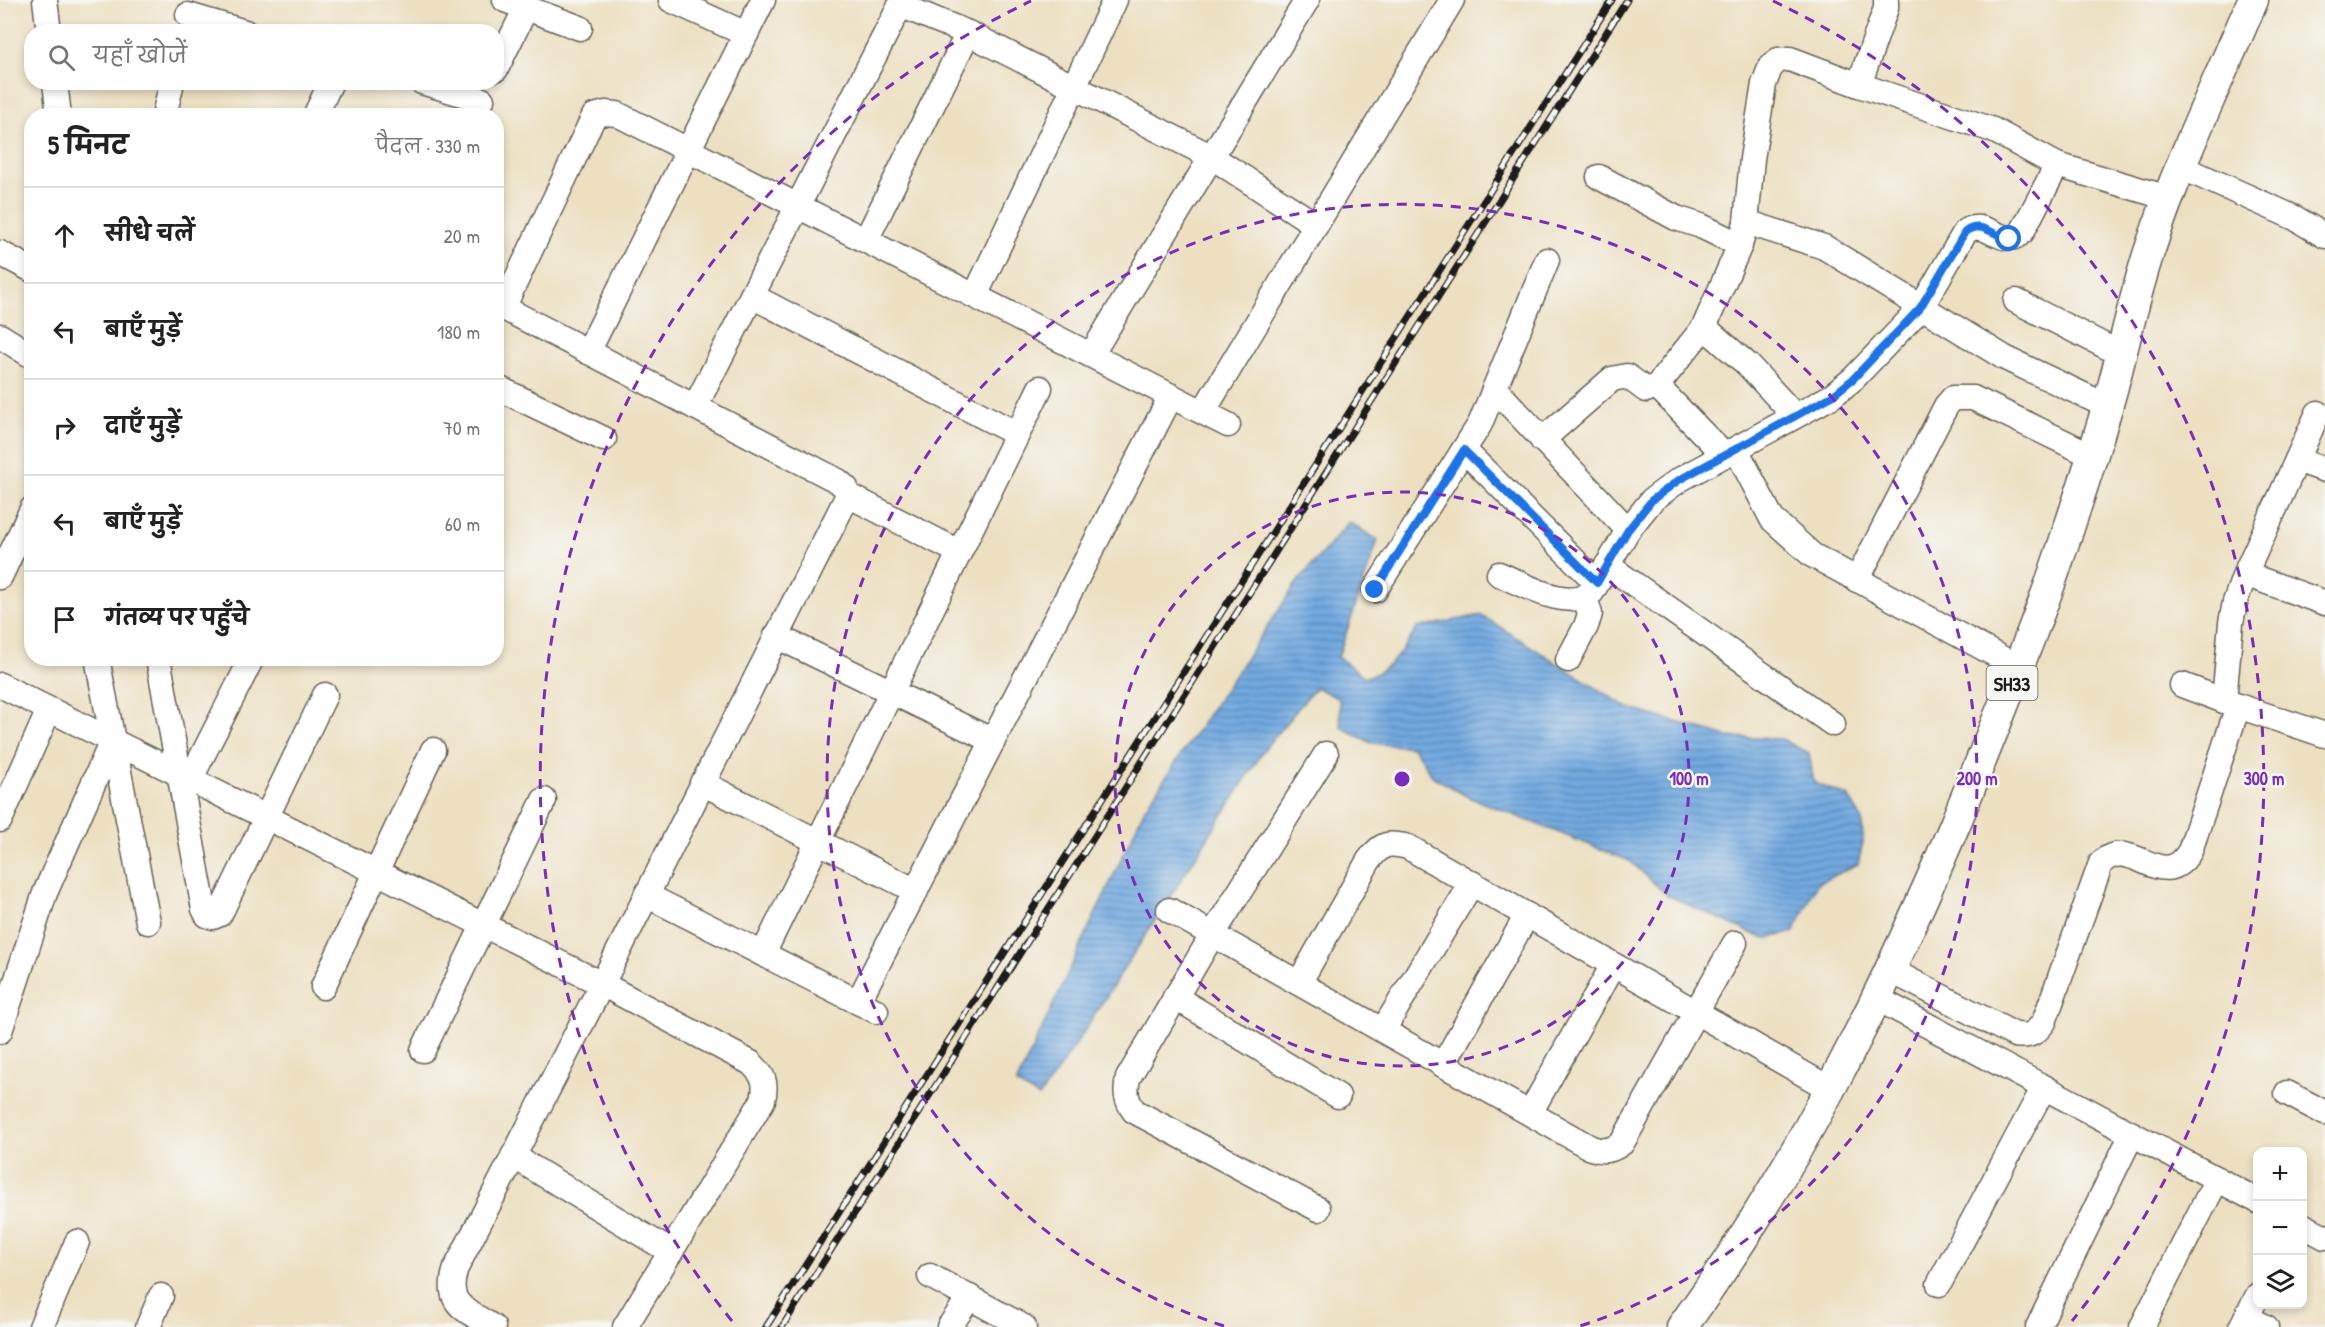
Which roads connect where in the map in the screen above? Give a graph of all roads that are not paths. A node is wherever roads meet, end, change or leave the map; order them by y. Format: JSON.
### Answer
{"nodes":[{"id":1,"x":45,"y":0,"type":"edge"},
{"id":2,"x":671,"y":0,"type":"edge"},
{"id":3,"x":763,"y":0,"type":"edge"},
{"id":4,"x":1115,"y":0,"type":"edge"},
{"id":5,"x":1307,"y":0,"type":"edge"},
{"id":6,"x":1452,"y":0,"type":"edge"},
{"id":7,"x":1886,"y":0,"type":"edge"},
{"id":8,"x":2253,"y":0,"type":"edge"},
{"id":9,"x":901,"y":3,"type":"edge"},
{"id":10,"x":516,"y":4,"type":"edge"},
{"id":11,"x":188,"y":16,"type":"edge"},
{"id":12,"x":48,"y":24,"type":"edge"},
{"id":13,"x":216,"y":24,"type":"edge"},
{"id":14,"x":580,"y":27,"type":"dead end"},
{"id":15,"x":968,"y":33,"type":"junction"},
{"id":16,"x":746,"y":34,"type":"junction"},
{"id":17,"x":504,"y":43,"type":"edge"},
{"id":18,"x":1859,"y":85,"type":"junction"},
{"id":19,"x":1074,"y":87,"type":"junction"},
{"id":20,"x":56,"y":90,"type":"edge"},
{"id":21,"x":170,"y":90,"type":"edge"},
{"id":22,"x":327,"y":90,"type":"edge"},
{"id":23,"x":450,"y":90,"type":"edge"},
{"id":24,"x":482,"y":99,"type":"edge"},
{"id":25,"x":58,"y":108,"type":"edge"},
{"id":26,"x":166,"y":108,"type":"edge"},
{"id":27,"x":319,"y":108,"type":"edge"},
{"id":28,"x":687,"y":150,"type":"junction"},
{"id":29,"x":1212,"y":157,"type":"junction"},
{"id":30,"x":2057,"y":165,"type":"junction"},
{"id":31,"x":2181,"y":167,"type":"junction"},
{"id":32,"x":1599,"y":177,"type":"dead end"},
{"id":33,"x":2168,"y":198,"type":"junction"},
{"id":34,"x":798,"y":206,"type":"junction"},
{"id":35,"x":1316,"y":225,"type":"junction"},
{"id":36,"x":2322,"y":228,"type":"edge"},
{"id":37,"x":1743,"y":234,"type":"junction"},
{"id":38,"x":866,"y":240,"type":"junction"},
{"id":39,"x":0,"y":253,"type":"edge"},
{"id":40,"x":1547,"y":260,"type":"dead end"},
{"id":41,"x":24,"y":266,"type":"edge"},
{"id":42,"x":752,"y":296,"type":"junction"},
{"id":43,"x":975,"y":296,"type":"junction"},
{"id":44,"x":504,"y":298,"type":"edge"},
{"id":45,"x":2016,"y":301,"type":"dead end"},
{"id":46,"x":504,"y":308,"type":"edge"},
{"id":47,"x":1920,"y":308,"type":"junction"},
{"id":48,"x":1704,"y":327,"type":"junction"},
{"id":49,"x":0,"y":336,"type":"edge"},
{"id":50,"x":24,"y":351,"type":"edge"},
{"id":51,"x":588,"y":352,"type":"junction"},
{"id":52,"x":2121,"y":354,"type":"junction"},
{"id":53,"x":1091,"y":355,"type":"junction"},
{"id":54,"x":1657,"y":386,"type":"junction"},
{"id":55,"x":1040,"y":388,"type":"dead end"},
{"id":56,"x":1495,"y":389,"type":"junction"},
{"id":57,"x":504,"y":391,"type":"edge"},
{"id":58,"x":1171,"y":396,"type":"junction"},
{"id":59,"x":2108,"y":406,"type":"junction"},
{"id":60,"x":695,"y":407,"type":"junction"},
{"id":61,"x":1203,"y":412,"type":"junction"},
{"id":62,"x":2318,"y":413,"type":"dead end"},
{"id":63,"x":1796,"y":416,"type":"junction"},
{"id":64,"x":1228,"y":425,"type":"dead end"},
{"id":65,"x":1017,"y":434,"type":"junction"},
{"id":66,"x":604,"y":439,"type":"dead end"},
{"id":67,"x":1542,"y":440,"type":"junction"},
{"id":68,"x":1464,"y":450,"type":"junction"},
{"id":69,"x":1730,"y":452,"type":"junction"},
{"id":70,"x":2091,"y":455,"type":"junction"},
{"id":71,"x":2297,"y":460,"type":"junction"},
{"id":72,"x":2325,"y":470,"type":"edge"},
{"id":73,"x":848,"y":495,"type":"junction"},
{"id":74,"x":24,"y":517,"type":"edge"},
{"id":75,"x":1628,"y":530,"type":"junction"},
{"id":76,"x":9,"y":533,"type":"edge"},
{"id":77,"x":959,"y":552,"type":"junction"},
{"id":78,"x":1499,"y":574,"type":"dead end"},
{"id":79,"x":2245,"y":574,"type":"junction"},
{"id":80,"x":0,"y":577,"type":"edge"},
{"id":81,"x":1857,"y":580,"type":"junction"},
{"id":82,"x":1597,"y":582,"type":"junction"},
{"id":83,"x":1375,"y":590,"type":"dead end"},
{"id":84,"x":2325,"y":603,"type":"edge"},
{"id":85,"x":776,"y":636,"type":"junction"},
{"id":86,"x":1568,"y":660,"type":"dead end"},
{"id":87,"x":98,"y":666,"type":"edge"},
{"id":88,"x":160,"y":666,"type":"edge"},
{"id":89,"x":247,"y":666,"type":"edge"},
{"id":90,"x":2018,"y":667,"type":"junction"},
{"id":91,"x":0,"y":685,"type":"edge"},
{"id":92,"x":2182,"y":685,"type":"dead end"},
{"id":93,"x":891,"y":692,"type":"junction"},
{"id":94,"x":325,"y":695,"type":"dead end"},
{"id":95,"x":2231,"y":704,"type":"junction"},
{"id":96,"x":49,"y":710,"type":"junction"},
{"id":97,"x":1833,"y":724,"type":"dead end"},
{"id":98,"x":2325,"y":735,"type":"edge"},
{"id":99,"x":112,"y":741,"type":"junction"},
{"id":100,"x":993,"y":741,"type":"junction"},
{"id":101,"x":433,"y":750,"type":"dead end"},
{"id":102,"x":1326,"y":754,"type":"dead end"},
{"id":103,"x":184,"y":777,"type":"junction"},
{"id":104,"x":702,"y":783,"type":"junction"},
{"id":105,"x":544,"y":800,"type":"dead end"},
{"id":106,"x":267,"y":817,"type":"junction"},
{"id":107,"x":0,"y":820,"type":"edge"},
{"id":108,"x":818,"y":841,"type":"junction"},
{"id":109,"x":376,"y":872,"type":"junction"},
{"id":110,"x":1472,"y":883,"type":"junction"},
{"id":111,"x":916,"y":891,"type":"junction"},
{"id":112,"x":646,"y":895,"type":"junction"},
{"id":113,"x":1169,"y":910,"type":"dead end"},
{"id":114,"x":1527,"y":915,"type":"junction"},
{"id":115,"x":148,"y":922,"type":"dead end"},
{"id":116,"x":484,"y":925,"type":"junction"},
{"id":117,"x":1213,"y":934,"type":"junction"},
{"id":118,"x":1735,"y":943,"type":"dead end"},
{"id":119,"x":764,"y":954,"type":"junction"},
{"id":120,"x":1613,"y":965,"type":"junction"},
{"id":121,"x":1890,"y":970,"type":"junction"},
{"id":122,"x":1299,"y":983,"type":"junction"},
{"id":123,"x":602,"y":984,"type":"junction"},
{"id":124,"x":323,"y":987,"type":"dead end"},
{"id":125,"x":1175,"y":997,"type":"junction"},
{"id":126,"x":1876,"y":998,"type":"junction"},
{"id":127,"x":1697,"y":1013,"type":"junction"},
{"id":128,"x":1383,"y":1030,"type":"junction"},
{"id":129,"x":0,"y":1031,"type":"edge"},
{"id":130,"x":423,"y":1050,"type":"dead end"},
{"id":131,"x":1443,"y":1065,"type":"junction"},
{"id":132,"x":2044,"y":1087,"type":"junction"},
{"id":133,"x":1830,"y":1089,"type":"junction"},
{"id":134,"x":2287,"y":1093,"type":"dead end"},
{"id":135,"x":1338,"y":1096,"type":"dead end"},
{"id":136,"x":1530,"y":1113,"type":"junction"},
{"id":137,"x":2325,"y":1113,"type":"edge"},
{"id":138,"x":2132,"y":1134,"type":"junction"},
{"id":139,"x":513,"y":1156,"type":"junction"},
{"id":140,"x":2217,"y":1179,"type":"junction"},
{"id":141,"x":2253,"y":1198,"type":"edge"},
{"id":142,"x":1318,"y":1209,"type":"dead end"},
{"id":143,"x":2307,"y":1228,"type":"edge"},
{"id":144,"x":2325,"y":1237,"type":"edge"},
{"id":145,"x":78,"y":1242,"type":"dead end"},
{"id":146,"x":670,"y":1252,"type":"junction"},
{"id":147,"x":930,"y":1276,"type":"dead end"},
{"id":148,"x":1939,"y":1284,"type":"dead end"},
{"id":149,"x":161,"y":1296,"type":"dead end"},
{"id":150,"x":970,"y":1297,"type":"junction"},
{"id":151,"x":2255,"y":1309,"type":"edge"},
{"id":152,"x":2251,"y":1324,"type":"edge"},
{"id":153,"x":40,"y":1327,"type":"edge"},
{"id":154,"x":148,"y":1327,"type":"edge"},
{"id":155,"x":493,"y":1327,"type":"edge"},
{"id":156,"x":625,"y":1327,"type":"edge"},
{"id":157,"x":949,"y":1327,"type":"edge"},
{"id":158,"x":1024,"y":1327,"type":"edge"},
{"id":159,"x":1682,"y":1327,"type":"edge"},
{"id":160,"x":2038,"y":1327,"type":"edge"},
{"id":161,"x":2142,"y":1327,"type":"edge"}],
"edges":[{"from":1,"to":12,"type":"street"},
{"from":2,"to":16,"type":"street"},
{"from":3,"to":16,"type":"street"},
{"from":4,"to":19,"type":"street"},
{"from":5,"to":29,"type":"street"},
{"from":6,"to":35,"type":"street"},
{"from":7,"to":18,"type":"street"},
{"from":8,"to":31,"type":"main road","number":"SH33"},
{"from":9,"to":15,"type":"street"},
{"from":9,"to":34,"type":"street"},
{"from":10,"to":14,"type":"street"},
{"from":10,"to":17,"type":"street"},
{"from":11,"to":13,"type":"street"},
{"from":15,"to":19,"type":"street"},
{"from":15,"to":38,"type":"street"},
{"from":16,"to":28,"type":"street"},
{"from":18,"to":30,"type":"street"},
{"from":18,"to":37,"type":"street"},
{"from":19,"to":29,"type":"street"},
{"from":19,"to":43,"type":"street"},
{"from":20,"to":25,"type":"street"},
{"from":21,"to":26,"type":"street"},
{"from":22,"to":27,"type":"street"},
{"from":23,"to":24,"type":"street"},
{"from":28,"to":34,"type":"street"},
{"from":28,"to":44,"type":"street"},
{"from":28,"to":51,"type":"street"},
{"from":29,"to":35,"type":"street"},
{"from":29,"to":53,"type":"street"},
{"from":30,"to":33,"type":"street"},
{"from":30,"to":47,"type":"street"},
{"from":31,"to":33,"type":"main road","number":"SH33"},
{"from":31,"to":36,"type":"street"},
{"from":32,"to":37,"type":"street"},
{"from":33,"to":52,"type":"main road","number":"SH33"},
{"from":34,"to":38,"type":"street"},
{"from":34,"to":42,"type":"street"},
{"from":35,"to":61,"type":"street"},
{"from":37,"to":47,"type":"street"},
{"from":37,"to":48,"type":"street"},
{"from":38,"to":43,"type":"street"},
{"from":39,"to":41,"type":"street"},
{"from":40,"to":56,"type":"street"},
{"from":42,"to":60,"type":"street"},
{"from":42,"to":65,"type":"street"},
{"from":43,"to":53,"type":"street"},
{"from":45,"to":52,"type":"street"},
{"from":46,"to":51,"type":"street"},
{"from":47,"to":59,"type":"street"},
{"from":47,"to":63,"type":"street"},
{"from":48,"to":54,"type":"street"},
{"from":48,"to":63,"type":"street"},
{"from":49,"to":50,"type":"street"},
{"from":51,"to":60,"type":"street"},
{"from":52,"to":59,"type":"main road","number":"SH33"},
{"from":53,"to":58,"type":"street"},
{"from":54,"to":67,"type":"street"},
{"from":54,"to":69,"type":"street"},
{"from":55,"to":65,"type":"street"},
{"from":56,"to":67,"type":"street"},
{"from":56,"to":68,"type":"street"},
{"from":57,"to":66,"type":"street"},
{"from":58,"to":61,"type":"street"},
{"from":58,"to":100,"type":"street"},
{"from":59,"to":70,"type":"main road","number":"SH33"},
{"from":60,"to":73,"type":"street"},
{"from":61,"to":64,"type":"street"},
{"from":62,"to":71,"type":"street"},
{"from":63,"to":69,"type":"street"},
{"from":65,"to":77,"type":"street"},
{"from":67,"to":75,"type":"street"},
{"from":68,"to":82,"type":"street"},
{"from":68,"to":83,"type":"street"},
{"from":69,"to":75,"type":"street"},
{"from":69,"to":81,"type":"street"},
{"from":70,"to":81,"type":"street"},
{"from":70,"to":90,"type":"main road","number":"SH33"},
{"from":71,"to":72,"type":"street"},
{"from":71,"to":79,"type":"street"},
{"from":73,"to":77,"type":"street"},
{"from":73,"to":85,"type":"street"},
{"from":74,"to":76,"type":"street"},
{"from":75,"to":82,"type":"street"},
{"from":76,"to":80,"type":"street"},
{"from":77,"to":93,"type":"street"},
{"from":78,"to":82,"type":"street"},
{"from":79,"to":84,"type":"street"},
{"from":79,"to":95,"type":"street"},
{"from":81,"to":90,"type":"street"},
{"from":82,"to":86,"type":"street"},
{"from":82,"to":97,"type":"street"},
{"from":85,"to":93,"type":"street"},
{"from":85,"to":104,"type":"street"},
{"from":87,"to":99,"type":"street"},
{"from":88,"to":103,"type":"street"},
{"from":89,"to":103,"type":"street"},
{"from":90,"to":121,"type":"main road","number":"SH33"},
{"from":91,"to":96,"type":"street"},
{"from":92,"to":95,"type":"street"},
{"from":93,"to":100,"type":"street"},
{"from":93,"to":108,"type":"street"},
{"from":94,"to":106,"type":"street"},
{"from":95,"to":98,"type":"street"},
{"from":95,"to":121,"type":"street"},
{"from":96,"to":99,"type":"street"},
{"from":96,"to":107,"type":"street"},
{"from":99,"to":103,"type":"street"},
{"from":99,"to":115,"type":"street"},
{"from":99,"to":129,"type":"street"},
{"from":100,"to":111,"type":"street"},
{"from":101,"to":109,"type":"street"},
{"from":102,"to":117,"type":"street"},
{"from":103,"to":106,"type":"street"},
{"from":103,"to":106,"type":"street"},
{"from":104,"to":108,"type":"street"},
{"from":104,"to":112,"type":"street"},
{"from":105,"to":116,"type":"street"},
{"from":106,"to":109,"type":"street"},
{"from":108,"to":111,"type":"street"},
{"from":108,"to":119,"type":"street"},
{"from":109,"to":116,"type":"street"},
{"from":109,"to":124,"type":"street"},
{"from":110,"to":114,"type":"street"},
{"from":110,"to":122,"type":"street"},
{"from":110,"to":128,"type":"street"},
{"from":111,"to":119,"type":"street"},
{"from":112,"to":119,"type":"street"},
{"from":112,"to":123,"type":"street"},
{"from":113,"to":117,"type":"street"},
{"from":114,"to":120,"type":"street"},
{"from":114,"to":131,"type":"street"},
{"from":116,"to":123,"type":"street"},
{"from":116,"to":130,"type":"street"},
{"from":117,"to":122,"type":"street"},
{"from":117,"to":125,"type":"street"},
{"from":118,"to":127,"type":"street"},
{"from":120,"to":127,"type":"street"},
{"from":120,"to":136,"type":"street"},
{"from":121,"to":126,"type":"main road","number":"SH33"},
{"from":122,"to":128,"type":"street"},
{"from":123,"to":139,"type":"street"},
{"from":123,"to":146,"type":"street"},
{"from":125,"to":135,"type":"street"},
{"from":125,"to":142,"type":"street"},
{"from":126,"to":132,"type":"street"},
{"from":126,"to":133,"type":"main road","number":"SH33"},
{"from":127,"to":133,"type":"street"},
{"from":127,"to":136,"type":"street"},
{"from":128,"to":131,"type":"street"},
{"from":131,"to":136,"type":"street"},
{"from":132,"to":138,"type":"street"},
{"from":132,"to":148,"type":"street"},
{"from":133,"to":159,"type":"main road","number":"SH33"},
{"from":134,"to":137,"type":"street"},
{"from":138,"to":140,"type":"street"},
{"from":138,"to":160,"type":"street"},
{"from":139,"to":146,"type":"street"},
{"from":139,"to":155,"type":"street"},
{"from":140,"to":141,"type":"street"},
{"from":140,"to":161,"type":"street"},
{"from":143,"to":144,"type":"street"},
{"from":145,"to":153,"type":"street"},
{"from":146,"to":156,"type":"street"},
{"from":147,"to":150,"type":"street"},
{"from":149,"to":154,"type":"street"},
{"from":150,"to":157,"type":"street"},
{"from":150,"to":158,"type":"street"},
{"from":151,"to":152,"type":"street"}]}
